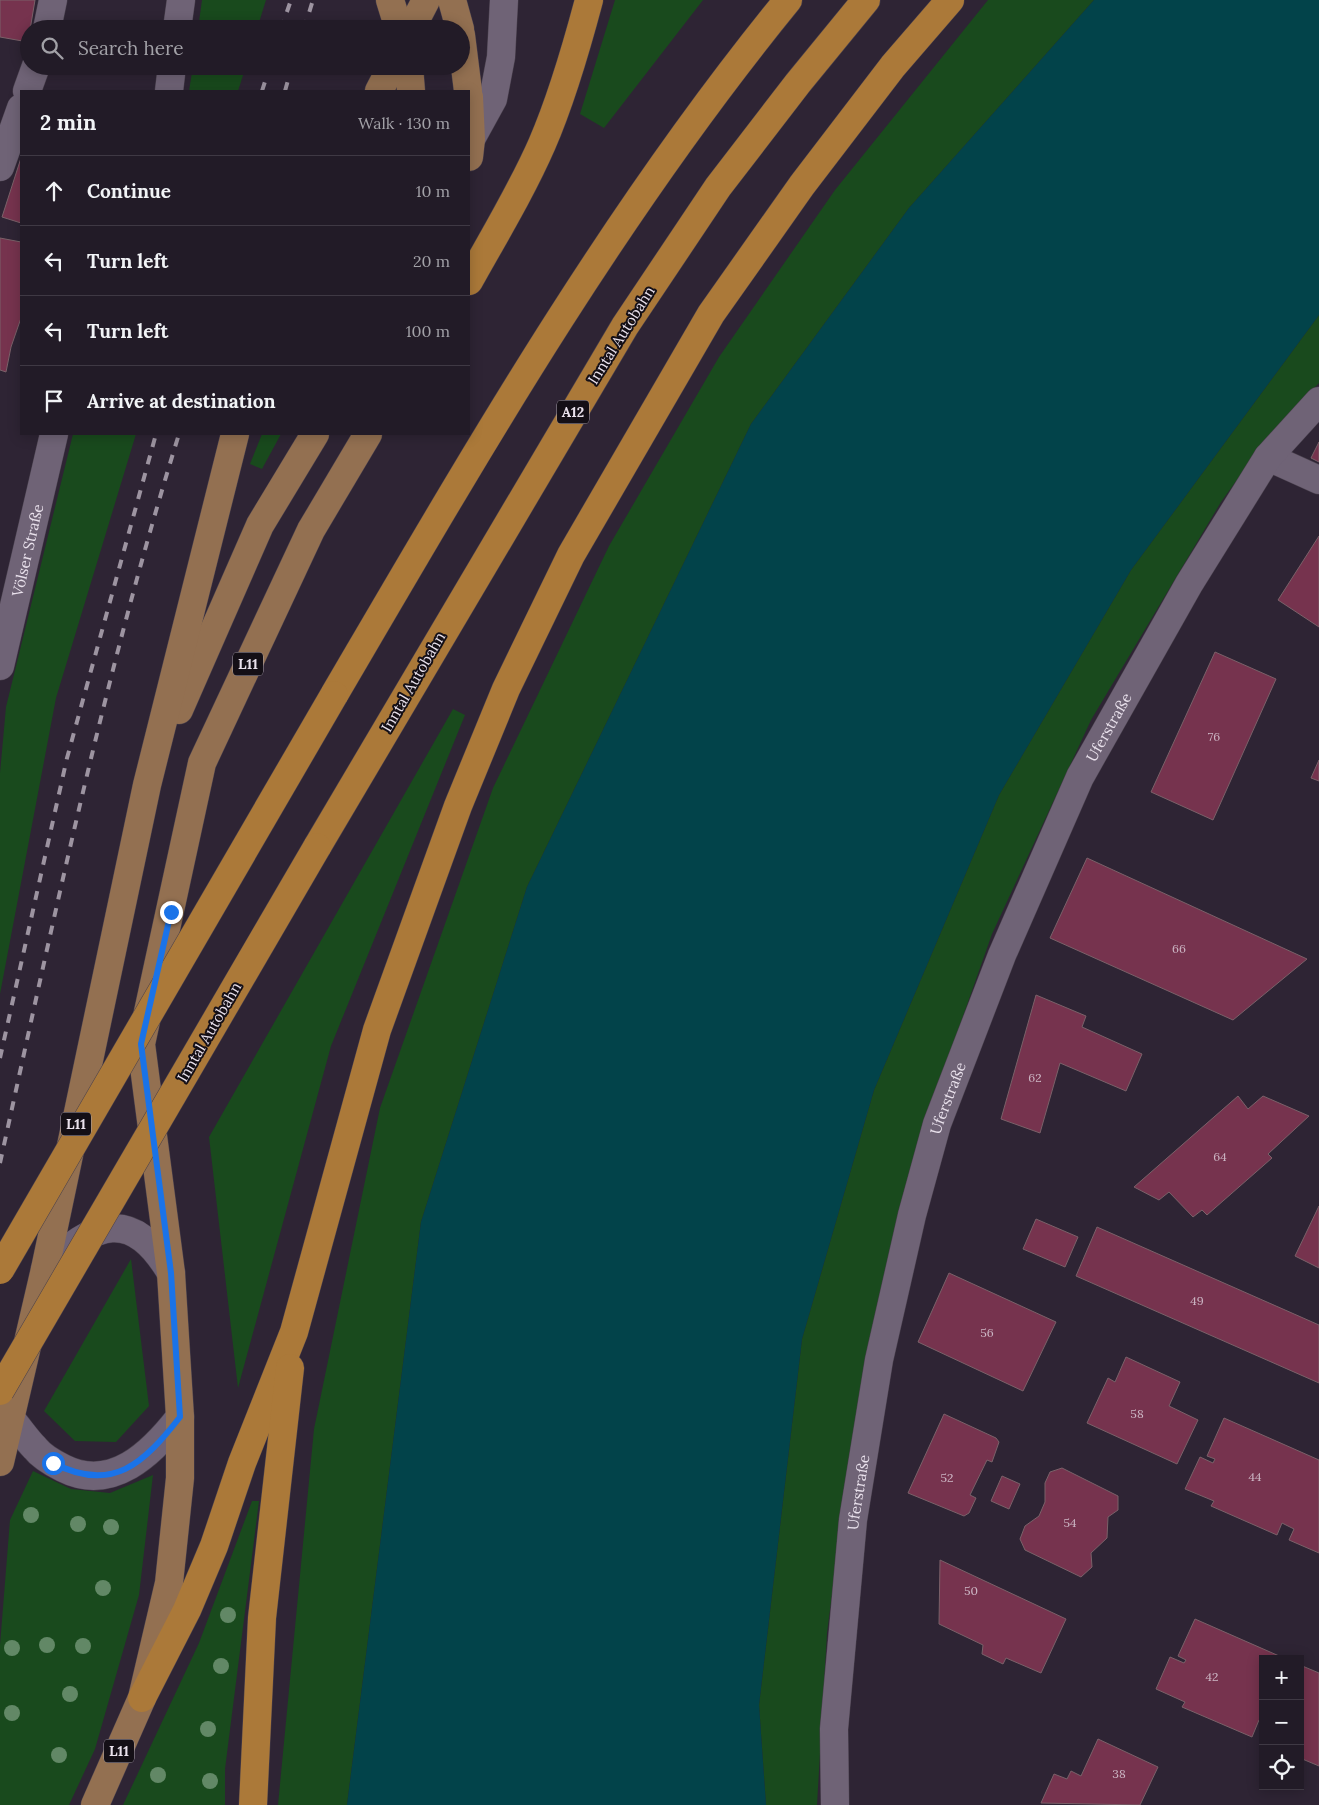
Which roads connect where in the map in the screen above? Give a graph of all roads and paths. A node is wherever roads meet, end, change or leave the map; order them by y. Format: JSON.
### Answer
{"nodes":[{"id":1,"x":53,"y":0,"type":"edge"},
{"id":2,"x":181,"y":0,"type":"edge"},
{"id":3,"x":390,"y":0,"type":"edge"},
{"id":4,"x":426,"y":0,"type":"edge"},
{"id":5,"x":452,"y":0,"type":"edge"},
{"id":6,"x":589,"y":0,"type":"edge"},
{"id":7,"x":788,"y":0,"type":"edge"},
{"id":8,"x":866,"y":0,"type":"edge"},
{"id":9,"x":950,"y":0,"type":"edge"},
{"id":10,"x":504,"y":6,"type":"edge"},
{"id":11,"x":49,"y":20,"type":"edge"},
{"id":12,"x":178,"y":20,"type":"edge"},
{"id":13,"x":396,"y":20,"type":"edge"},
{"id":14,"x":416,"y":20,"type":"edge"},
{"id":15,"x":458,"y":20,"type":"edge"},
{"id":16,"x":33,"y":75,"type":"edge"},
{"id":17,"x":171,"y":75,"type":"edge"},
{"id":18,"x":387,"y":75,"type":"edge"},
{"id":19,"x":410,"y":75,"type":"edge"},
{"id":20,"x":466,"y":75,"type":"edge"},
{"id":21,"x":27,"y":90,"type":"edge"},
{"id":22,"x":169,"y":90,"type":"edge"},
{"id":23,"x":380,"y":90,"type":"edge"},
{"id":24,"x":411,"y":90,"type":"edge"},
{"id":25,"x":468,"y":90,"type":"edge"},
{"id":26,"x":20,"y":111,"type":"edge"},
{"id":27,"x":470,"y":148,"type":"edge"},
{"id":28,"x":0,"y":167,"type":"edge"},
{"id":29,"x":470,"y":279,"type":"edge"},
{"id":30,"x":1319,"y":401,"type":"edge"},
{"id":31,"x":54,"y":435,"type":"edge"},
{"id":32,"x":235,"y":435,"type":"edge"},
{"id":33,"x":314,"y":435,"type":"edge"},
{"id":34,"x":367,"y":435,"type":"edge"},
{"id":35,"x":1268,"y":457,"type":"junction"},
{"id":36,"x":1319,"y":480,"type":"edge"},
{"id":37,"x":0,"y":666,"type":"edge"},
{"id":38,"x":147,"y":785,"type":"junction"},
{"id":39,"x":45,"y":1269,"type":"junction"},
{"id":40,"x":0,"y":1270,"type":"edge"},
{"id":41,"x":171,"y":1273,"type":"junction"},
{"id":42,"x":294,"y":1332,"type":"junction"},
{"id":43,"x":0,"y":1391,"type":"edge"},
{"id":44,"x":180,"y":1417,"type":"junction"},
{"id":45,"x":11,"y":1418,"type":"junction"},
{"id":46,"x":0,"y":1462,"type":"edge"},
{"id":47,"x":142,"y":1698,"type":"junction"},
{"id":48,"x":95,"y":1805,"type":"edge"},
{"id":49,"x":253,"y":1805,"type":"edge"},
{"id":50,"x":835,"y":1805,"type":"edge"}],
"edges":[{"from":1,"to":11,"type":"street"},
{"from":2,"to":12,"type":"street"},
{"from":3,"to":13,"type":"main road"},
{"from":4,"to":14,"type":"main road"},
{"from":5,"to":15,"type":"main road"},
{"from":6,"to":29,"type":"highway"},
{"from":7,"to":40,"type":"highway","bridge":true},
{"from":8,"to":43,"type":"highway","name":"Inntal Autobahn","number":"A12","bridge":true},
{"from":9,"to":42,"type":"highway"},
{"from":10,"to":27,"type":"street"},
{"from":16,"to":21,"type":"street"},
{"from":17,"to":22,"type":"street"},
{"from":18,"to":23,"type":"main road"},
{"from":19,"to":24,"type":"main road"},
{"from":20,"to":25,"type":"main road"},
{"from":26,"to":28,"type":"street"},
{"from":30,"to":35,"type":"street","name":"Uferstraße"},
{"from":31,"to":37,"type":"street","name":"Völser Straße"},
{"from":32,"to":38,"type":"main road"},
{"from":33,"to":38,"type":"main road","number":"L11"},
{"from":34,"to":41,"type":"main road","number":"L11"},
{"from":35,"to":36,"type":"street"},
{"from":35,"to":50,"type":"street","name":"Uferstraße"},
{"from":38,"to":39,"type":"main road","number":"L11"},
{"from":39,"to":41,"type":"street"},
{"from":39,"to":45,"type":"main road","number":"L11"},
{"from":41,"to":44,"type":"main road","number":"L11"},
{"from":42,"to":47,"type":"highway"},
{"from":42,"to":49,"type":"highway"},
{"from":44,"to":45,"type":"street"},
{"from":44,"to":47,"type":"main road","number":"L11"},
{"from":45,"to":46,"type":"main road","number":"L11"},
{"from":47,"to":48,"type":"main road","number":"L11"}]}
